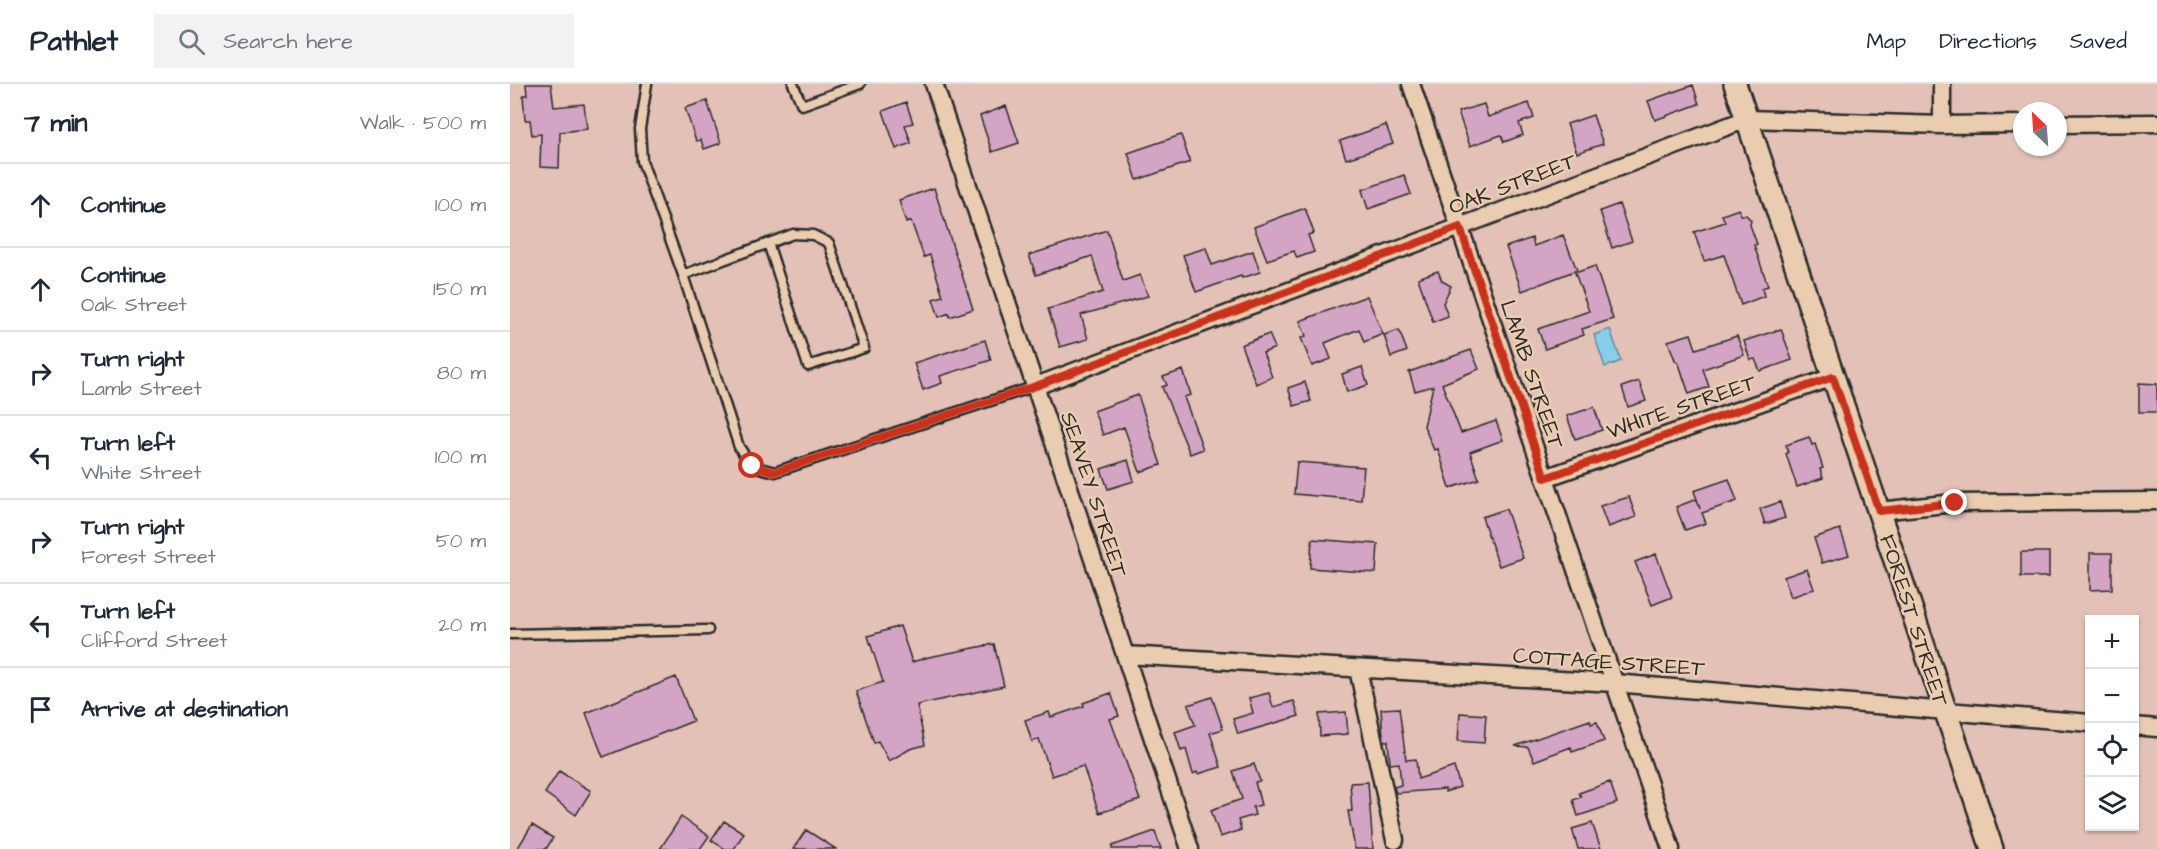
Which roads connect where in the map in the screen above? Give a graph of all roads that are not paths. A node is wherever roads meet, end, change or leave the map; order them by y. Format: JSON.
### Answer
{"nodes":[{"id":1,"x":647,"y":84,"type":"edge"},
{"id":2,"x":793,"y":84,"type":"edge"},
{"id":3,"x":860,"y":84,"type":"edge"},
{"id":4,"x":934,"y":84,"type":"edge"},
{"id":5,"x":1411,"y":84,"type":"edge"},
{"id":6,"x":1735,"y":84,"type":"edge"},
{"id":7,"x":1942,"y":84,"type":"edge"},
{"id":8,"x":1747,"y":119,"type":"junction"},
{"id":9,"x":2157,"y":123,"type":"edge"},
{"id":10,"x":2013,"y":124,"type":"edge"},
{"id":11,"x":2067,"y":124,"type":"edge"},
{"id":12,"x":1942,"y":125,"type":"junction"},
{"id":13,"x":1460,"y":227,"type":"junction"},
{"id":14,"x":768,"y":243,"type":"junction"},
{"id":15,"x":683,"y":274,"type":"junction"},
{"id":16,"x":1833,"y":377,"type":"junction"},
{"id":17,"x":1036,"y":386,"type":"junction"},
{"id":18,"x":1545,"y":478,"type":"junction"},
{"id":19,"x":2157,"y":501,"type":"edge"},
{"id":20,"x":1879,"y":511,"type":"junction"},
{"id":21,"x":708,"y":630,"type":"dead end"},
{"id":22,"x":510,"y":634,"type":"edge"},
{"id":23,"x":1125,"y":656,"type":"junction"},
{"id":24,"x":1358,"y":669,"type":"junction"},
{"id":25,"x":1614,"y":683,"type":"junction"},
{"id":26,"x":1945,"y":711,"type":"junction"},
{"id":27,"x":2085,"y":723,"type":"edge"},
{"id":28,"x":2139,"y":726,"type":"edge"},
{"id":29,"x":2157,"y":728,"type":"edge"},
{"id":30,"x":1395,"y":840,"type":"dead end"},
{"id":31,"x":1190,"y":849,"type":"edge"},
{"id":32,"x":1671,"y":849,"type":"edge"},
{"id":33,"x":1992,"y":849,"type":"edge"}],
"edges":[{"from":1,"to":15,"type":"lane"},
{"from":2,"to":3,"type":"lane"},
{"from":4,"to":17,"type":"street","name":"SEAVEY STREET"},
{"from":5,"to":13,"type":"street","name":"LAMB STREET"},
{"from":6,"to":8,"type":"street","name":"FOREST STREET"},
{"from":7,"to":12,"type":"street"},
{"from":8,"to":12,"type":"street","name":"OAK STREET"},
{"from":8,"to":13,"type":"street","name":"OAK STREET"},
{"from":8,"to":16,"type":"street","name":"FOREST STREET"},
{"from":9,"to":11,"type":"street"},
{"from":10,"to":12,"type":"street","name":"OAK STREET"},
{"from":13,"to":17,"type":"street","name":"OAK STREET"},
{"from":13,"to":18,"type":"street","name":"LAMB STREET"},
{"from":14,"to":14,"type":"lane"},
{"from":14,"to":15,"type":"lane"},
{"from":15,"to":17,"type":"lane"},
{"from":16,"to":18,"type":"street","name":"WHITE STREET"},
{"from":16,"to":20,"type":"street","name":"FOREST STREET"},
{"from":17,"to":23,"type":"street","name":"SEAVEY STREET"},
{"from":18,"to":25,"type":"street","name":"LAMB STREET"},
{"from":19,"to":20,"type":"street"},
{"from":20,"to":26,"type":"street","name":"FOREST STREET"},
{"from":21,"to":22,"type":"lane"},
{"from":23,"to":24,"type":"street","name":"COTTAGE STREET"},
{"from":23,"to":31,"type":"street","name":"SEAVEY STREET"},
{"from":24,"to":25,"type":"street","name":"COTTAGE STREET"},
{"from":24,"to":30,"type":"street"},
{"from":25,"to":26,"type":"street","name":"COTTAGE STREET"},
{"from":25,"to":32,"type":"street","name":"LAMB STREET"},
{"from":26,"to":27,"type":"street","name":"COTTAGE STREET"},
{"from":26,"to":33,"type":"street","name":"FOREST STREET"},
{"from":28,"to":29,"type":"street"}]}
